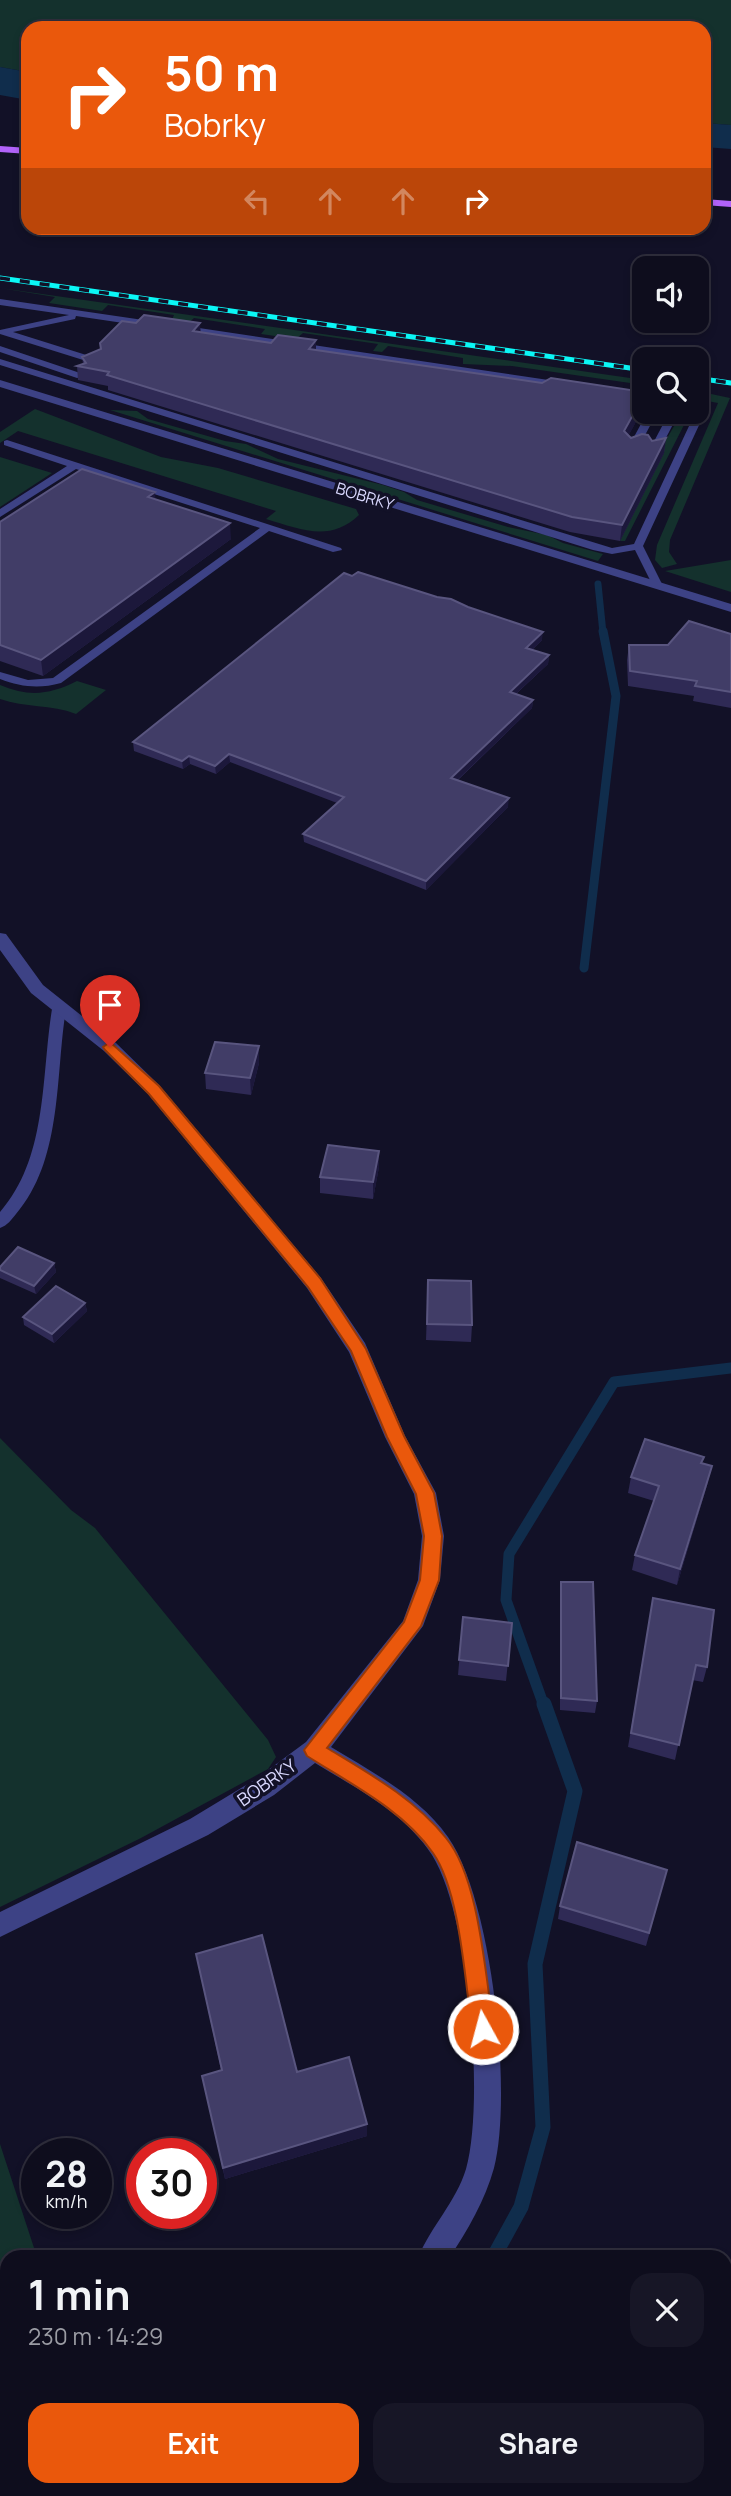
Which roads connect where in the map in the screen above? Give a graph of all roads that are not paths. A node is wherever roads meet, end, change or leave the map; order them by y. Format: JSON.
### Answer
{"nodes":[{"id":1,"x":0,"y":149,"type":"edge"},
{"id":2,"x":21,"y":150,"type":"edge"},
{"id":3,"x":711,"y":203,"type":"edge"},
{"id":4,"x":731,"y":204,"type":"edge"},
{"id":5,"x":0,"y":302,"type":"edge"},
{"id":6,"x":85,"y":314,"type":"junction"},
{"id":7,"x":1,"y":335,"type":"edge"},
{"id":8,"x":0,"y":349,"type":"edge"},
{"id":9,"x":0,"y":362,"type":"edge"},
{"id":10,"x":92,"y":365,"type":"edge"},
{"id":11,"x":80,"y":376,"type":"edge"},
{"id":12,"x":0,"y":383,"type":"edge"},
{"id":13,"x":577,"y":388,"type":"edge"},
{"id":14,"x":646,"y":424,"type":"edge"},
{"id":15,"x":668,"y":424,"type":"edge"},
{"id":16,"x":692,"y":424,"type":"edge"},
{"id":17,"x":7,"y":443,"type":"dead end"},
{"id":18,"x":633,"y":448,"type":"edge"},
{"id":19,"x":654,"y":451,"type":"edge"},
{"id":20,"x":75,"y":465,"type":"junction"},
{"id":21,"x":0,"y":514,"type":"edge"},
{"id":22,"x":267,"y":528,"type":"junction"},
{"id":23,"x":638,"y":546,"type":"junction"},
{"id":24,"x":337,"y":550,"type":"dead end"},
{"id":25,"x":658,"y":586,"type":"junction"},
{"id":26,"x":731,"y":608,"type":"edge"},
{"id":27,"x":0,"y":676,"type":"edge"},
{"id":28,"x":0,"y":938,"type":"edge"},
{"id":29,"x":59,"y":1009,"type":"junction"},
{"id":30,"x":0,"y":1222,"type":"edge"},
{"id":31,"x":314,"y":1750,"type":"junction"},
{"id":32,"x":0,"y":1925,"type":"edge"},
{"id":33,"x":437,"y":2250,"type":"edge"}],
"edges":[{"from":1,"to":2,"type":"main road"},
{"from":3,"to":4,"type":"main road"},
{"from":5,"to":6,"type":"lane"},
{"from":6,"to":7,"type":"lane"},
{"from":6,"to":13,"type":"lane"},
{"from":7,"to":10,"type":"lane"},
{"from":8,"to":11,"type":"lane"},
{"from":9,"to":23,"type":"lane"},
{"from":12,"to":25,"type":"street","name":"BOBRKY"},
{"from":14,"to":18,"type":"lane"},
{"from":15,"to":19,"type":"lane"},
{"from":16,"to":23,"type":"lane"},
{"from":17,"to":20,"type":"lane"},
{"from":20,"to":21,"type":"lane"},
{"from":20,"to":22,"type":"lane"},
{"from":22,"to":24,"type":"lane"},
{"from":22,"to":27,"type":"lane"},
{"from":23,"to":25,"type":"lane"},
{"from":25,"to":26,"type":"street","name":"BOBRKY"},
{"from":28,"to":29,"type":"street","name":"BOBRKY"},
{"from":29,"to":30,"type":"lane"},
{"from":29,"to":31,"type":"street","name":"BOBRKY"},
{"from":31,"to":32,"type":"street","name":"BOBRKY"},
{"from":31,"to":33,"type":"street"}]}
